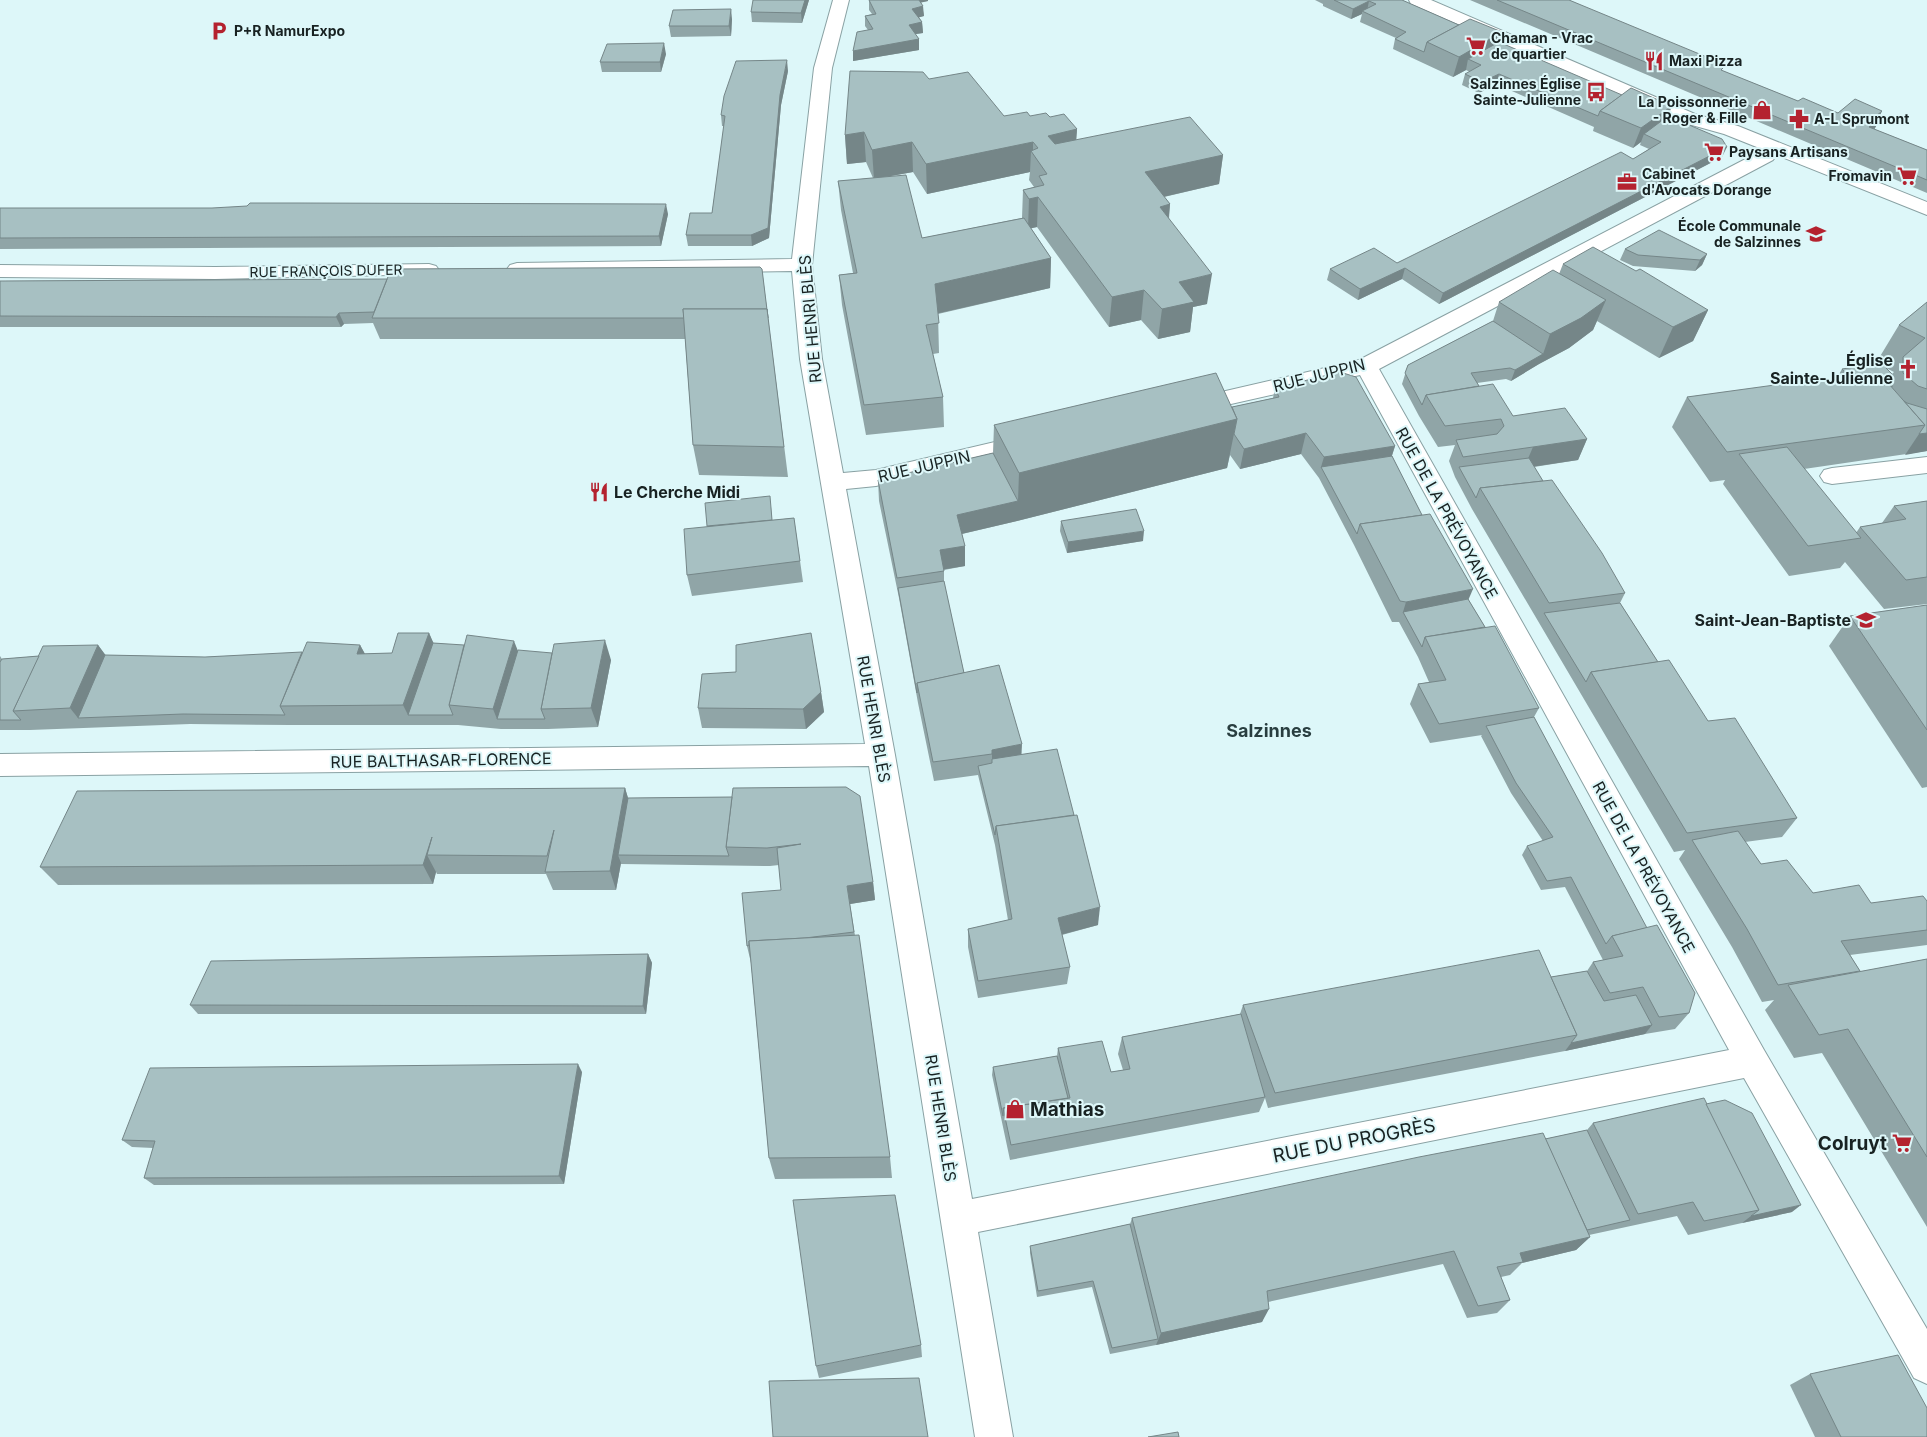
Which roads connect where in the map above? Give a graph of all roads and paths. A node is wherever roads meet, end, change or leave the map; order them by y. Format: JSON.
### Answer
{"nodes":[{"id":1,"x":841,"y":0,"type":"edge"},
{"id":2,"x":1417,"y":0,"type":"edge"},
{"id":3,"x":1688,"y":118,"type":"junction"},
{"id":4,"x":1766,"y":156,"type":"junction"},
{"id":5,"x":1927,"y":209,"type":"edge"},
{"id":6,"x":1927,"y":227,"type":"edge"},
{"id":7,"x":802,"y":265,"type":"junction"},
{"id":8,"x":494,"y":269,"type":"edge"},
{"id":9,"x":0,"y":270,"type":"edge"},
{"id":10,"x":444,"y":270,"type":"edge"},
{"id":11,"x":1366,"y":366,"type":"junction"},
{"id":12,"x":1174,"y":410,"type":"edge"},
{"id":13,"x":1049,"y":438,"type":"edge"},
{"id":14,"x":1927,"y":465,"type":"edge"},
{"id":15,"x":1832,"y":476,"type":"dead end"},
{"id":16,"x":832,"y":482,"type":"junction"},
{"id":17,"x":881,"y":755,"type":"junction"},
{"id":18,"x":0,"y":765,"type":"edge"},
{"id":19,"x":1752,"y":1061,"type":"junction"},
{"id":20,"x":957,"y":1219,"type":"junction"},
{"id":21,"x":1927,"y":1365,"type":"edge"},
{"id":22,"x":994,"y":1437,"type":"edge"}],
"edges":[{"from":1,"to":7,"type":"street","name":"RUE HENRI BLÈS"},
{"from":2,"to":3,"type":"street"},
{"from":3,"to":4,"type":"street"},
{"from":3,"to":5,"type":"street"},
{"from":4,"to":6,"type":"street"},
{"from":4,"to":11,"type":"street","name":"RUE JUPPIN"},
{"from":7,"to":8,"type":"street"},
{"from":7,"to":16,"type":"street","name":"RUE HENRI BLÈS"},
{"from":9,"to":10,"type":"street","name":"RUE FRANÇOIS DUFER"},
{"from":11,"to":12,"type":"street","name":"RUE JUPPIN"},
{"from":11,"to":19,"type":"street","name":"RUE DE LA PRÉVOYANCE"},
{"from":13,"to":16,"type":"street","name":"RUE JUPPIN"},
{"from":14,"to":15,"type":"street"},
{"from":16,"to":17,"type":"street","name":"RUE HENRI BLÈS"},
{"from":17,"to":18,"type":"street","name":"RUE BALTHASAR-FLORENCE"},
{"from":17,"to":20,"type":"street","name":"RUE HENRI BLÈS"},
{"from":19,"to":20,"type":"street","name":"RUE DU PROGRÈS"},
{"from":19,"to":21,"type":"street","name":"RUE DE LA PRÉVOYANCE"},
{"from":20,"to":22,"type":"street","name":"RUE HENRI BLÈS"}]}
